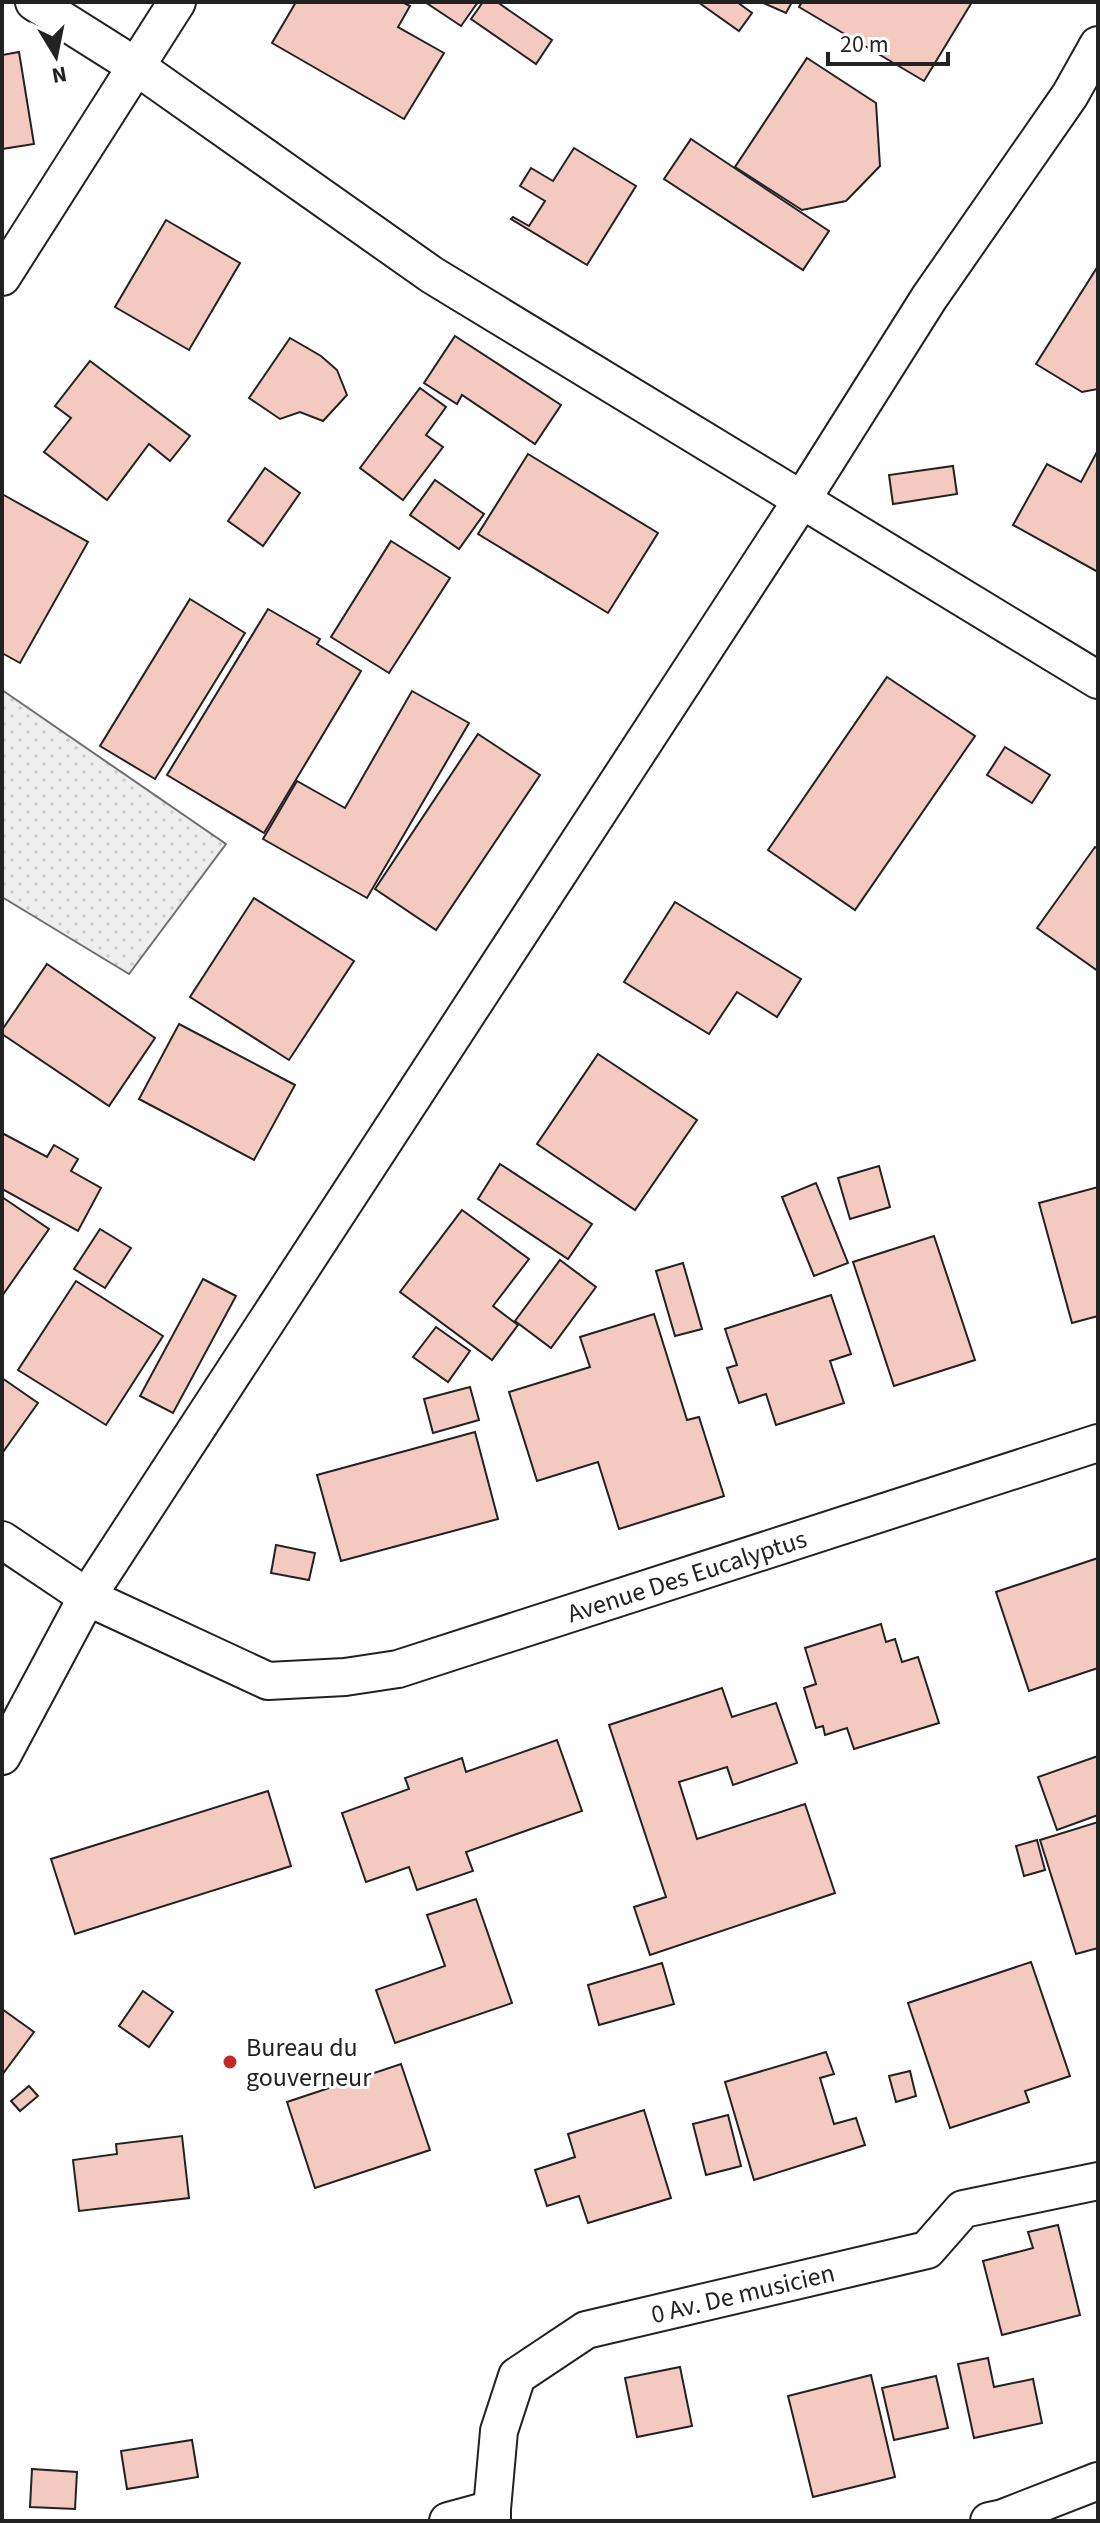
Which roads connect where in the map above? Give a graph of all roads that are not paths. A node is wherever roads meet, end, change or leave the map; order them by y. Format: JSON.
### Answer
{"nodes":[{"id":1,"x":34,"y":2,"type":"edge"},
{"id":2,"x":177,"y":2,"type":"edge"},
{"id":3,"x":1098,"y":45,"type":"edge"},
{"id":4,"x":137,"y":67,"type":"junction"},
{"id":5,"x":1084,"y":92,"type":"edge"},
{"id":6,"x":2,"y":277,"type":"edge"},
{"id":7,"x":801,"y":501,"type":"junction"},
{"id":8,"x":1098,"y":680,"type":"edge"},
{"id":9,"x":1098,"y":1443,"type":"edge"},
{"id":10,"x":2,"y":1540,"type":"edge"},
{"id":11,"x":87,"y":1597,"type":"junction"},
{"id":12,"x":2,"y":1756,"type":"edge"},
{"id":13,"x":1098,"y":2181,"type":"edge"},
{"id":14,"x":1098,"y":2481,"type":"edge"},
{"id":15,"x":492,"y":2515,"type":"edge"},
{"id":16,"x":448,"y":2521,"type":"edge"},
{"id":17,"x":989,"y":2521,"type":"edge"}],
"edges":[{"from":1,"to":4,"type":"street"},
{"from":2,"to":4,"type":"street"},
{"from":3,"to":5,"type":"street"},
{"from":4,"to":6,"type":"street"},
{"from":4,"to":7,"type":"street"},
{"from":5,"to":7,"type":"street"},
{"from":7,"to":8,"type":"street"},
{"from":7,"to":11,"type":"street"},
{"from":9,"to":11,"type":"street","name":"Avenue Des Eucalyptus"},
{"from":10,"to":11,"type":"street"},
{"from":11,"to":12,"type":"street"},
{"from":13,"to":15,"type":"street","name":"0 Av. De musicien"},
{"from":14,"to":17,"type":"street"},
{"from":15,"to":16,"type":"street"}]}
